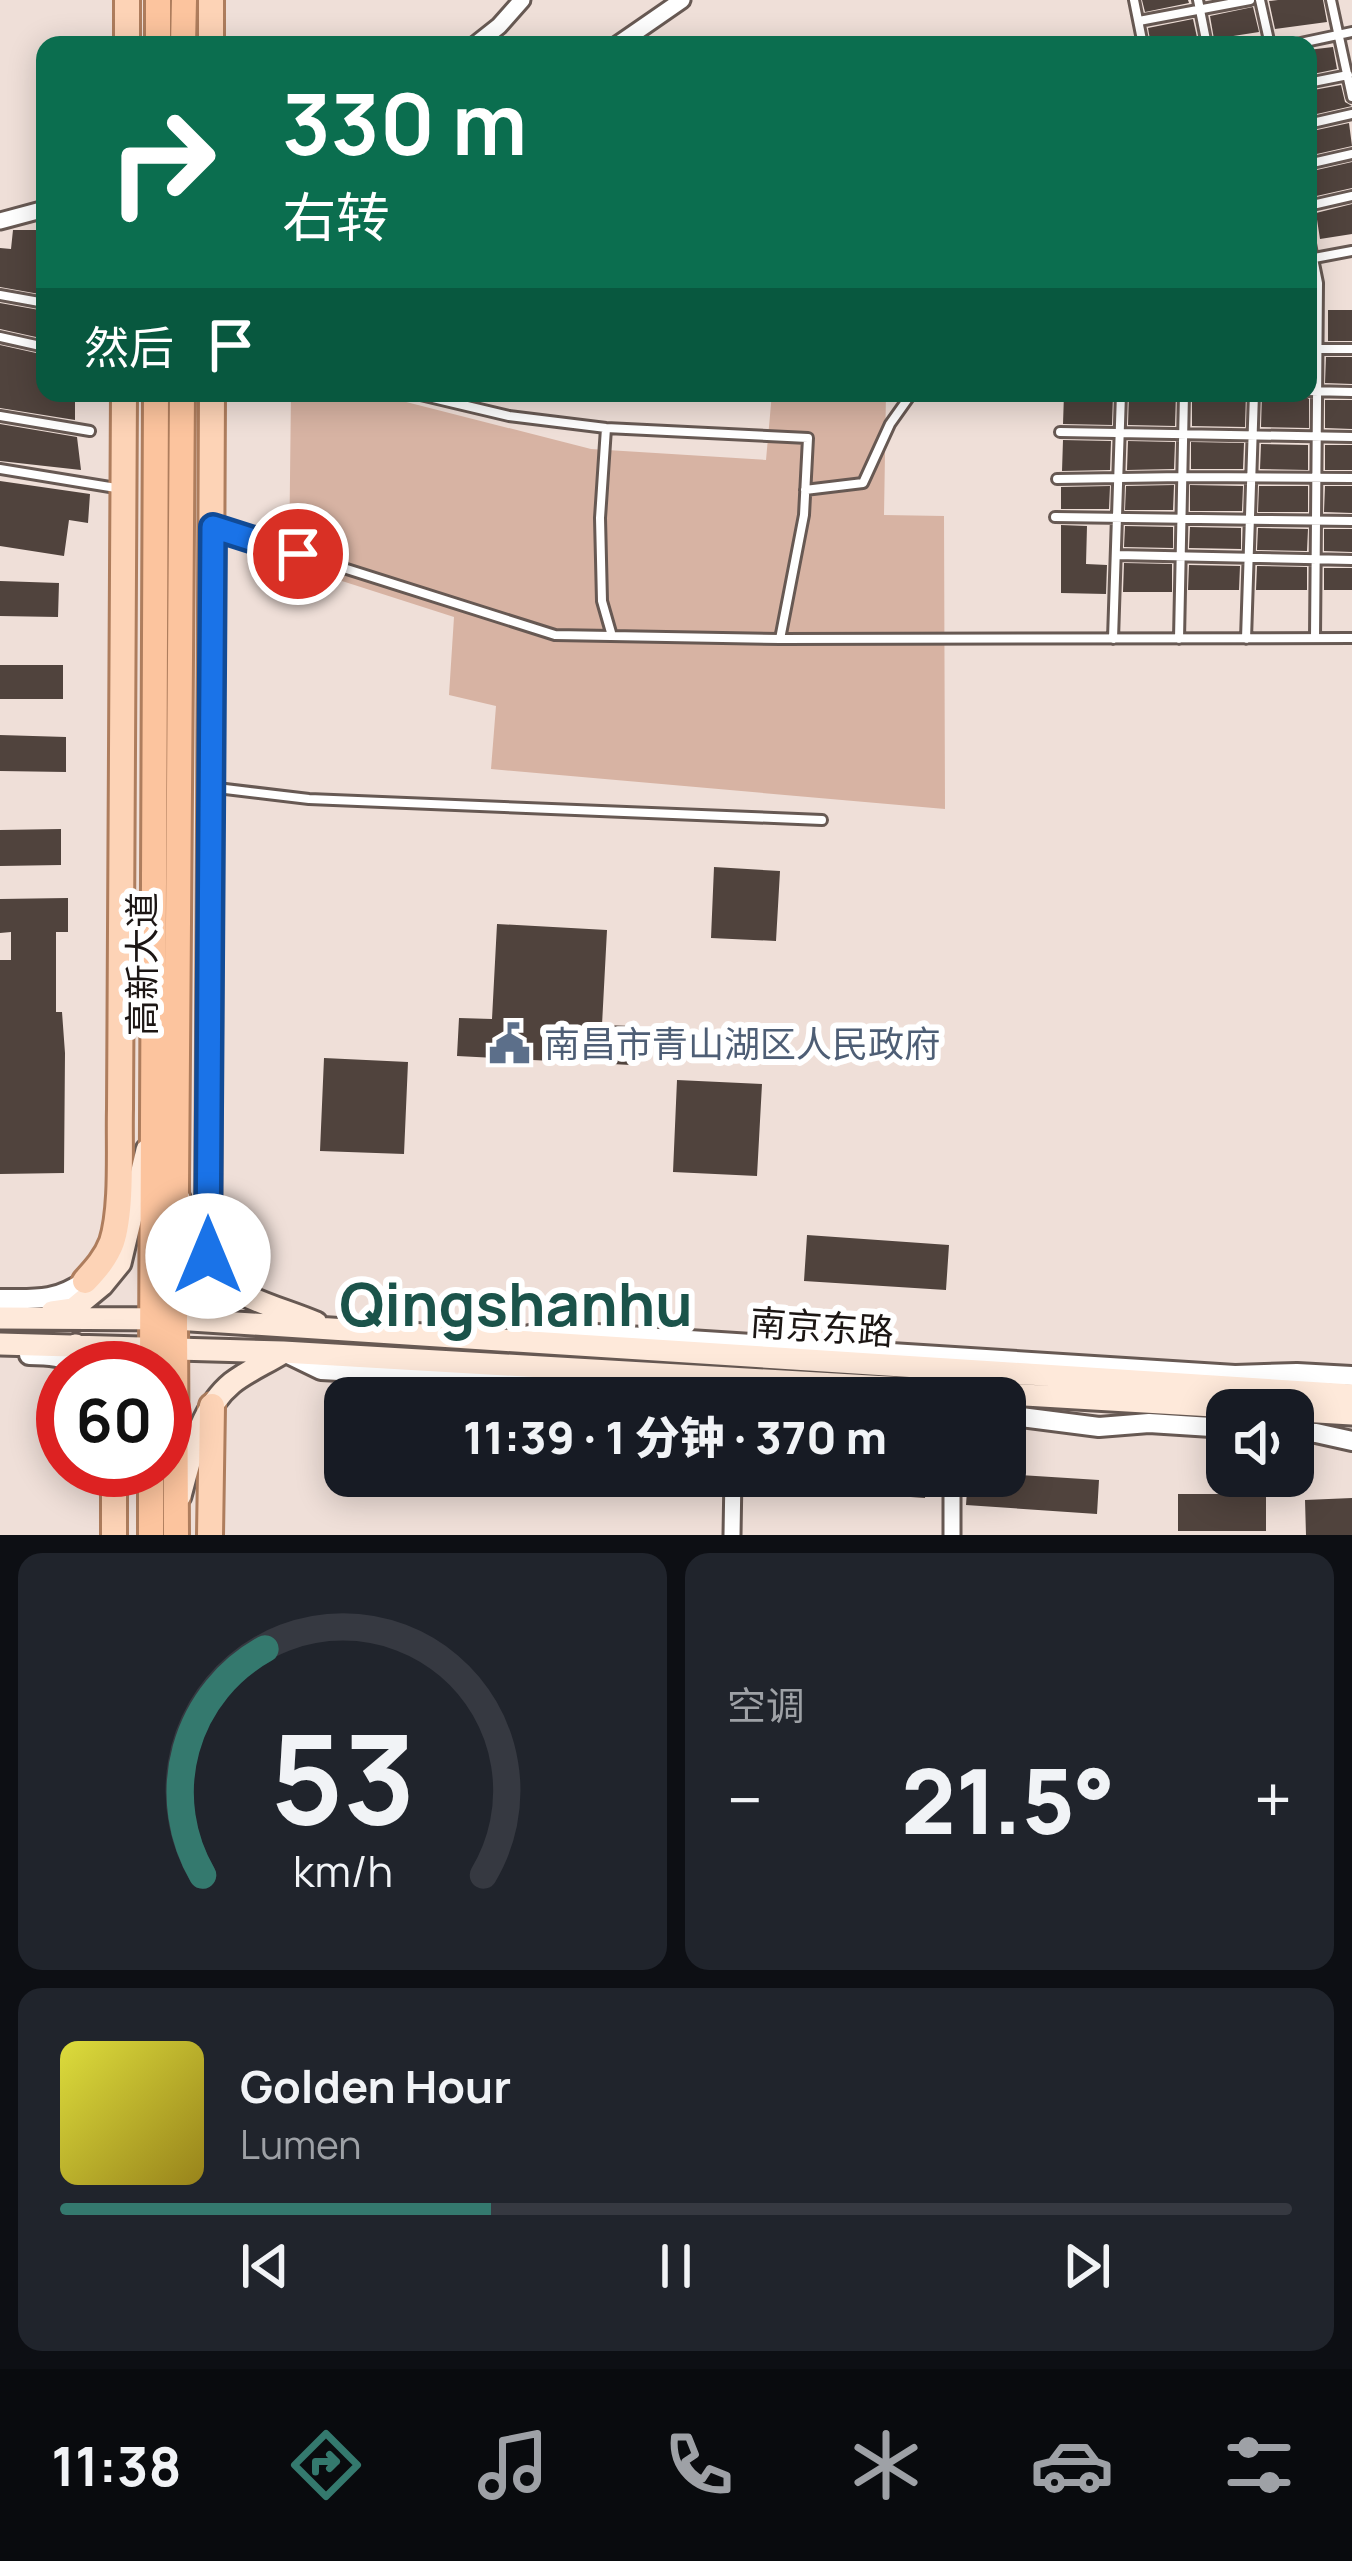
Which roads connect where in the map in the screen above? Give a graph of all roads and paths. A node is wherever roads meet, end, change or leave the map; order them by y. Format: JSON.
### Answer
{"nodes":[{"id":1,"x":128,"y":0,"type":"edge"},
{"id":2,"x":158,"y":0,"type":"edge"},
{"id":3,"x":184,"y":0,"type":"edge"},
{"id":4,"x":211,"y":0,"type":"edge"},
{"id":5,"x":522,"y":0,"type":"edge"},
{"id":6,"x":682,"y":0,"type":"edge"},
{"id":7,"x":1134,"y":0,"type":"edge"},
{"id":8,"x":1250,"y":0,"type":"edge"},
{"id":9,"x":1260,"y":0,"type":"edge"},
{"id":10,"x":1331,"y":0,"type":"edge"},
{"id":11,"x":1199,"y":5,"type":"edge"},
{"id":12,"x":1138,"y":22,"type":"junction"},
{"id":13,"x":1352,"y":32,"type":"edge"},
{"id":14,"x":1339,"y":35,"type":"junction"},
{"id":15,"x":127,"y":36,"type":"edge"},
{"id":16,"x":158,"y":36,"type":"edge"},
{"id":17,"x":183,"y":36,"type":"edge"},
{"id":18,"x":211,"y":36,"type":"edge"},
{"id":19,"x":486,"y":36,"type":"edge"},
{"id":20,"x":630,"y":36,"type":"edge"},
{"id":21,"x":1141,"y":36,"type":"edge"},
{"id":22,"x":1205,"y":36,"type":"edge"},
{"id":23,"x":1268,"y":36,"type":"edge"},
{"id":24,"x":1317,"y":40,"type":"edge"},
{"id":25,"x":1350,"y":74,"type":"edge"},
{"id":26,"x":1317,"y":81,"type":"edge"},
{"id":27,"x":1352,"y":97,"type":"edge"},
{"id":28,"x":1352,"y":115,"type":"edge"},
{"id":29,"x":1317,"y":122,"type":"edge"},
{"id":30,"x":1352,"y":154,"type":"edge"},
{"id":31,"x":1317,"y":162,"type":"edge"},
{"id":32,"x":1352,"y":196,"type":"edge"},
{"id":33,"x":1317,"y":204,"type":"edge"},
{"id":34,"x":36,"y":211,"type":"edge"},
{"id":35,"x":0,"y":221,"type":"edge"},
{"id":36,"x":1352,"y":251,"type":"edge"},
{"id":37,"x":1317,"y":258,"type":"edge"},
{"id":38,"x":0,"y":295,"type":"edge"},
{"id":39,"x":36,"y":301,"type":"edge"},
{"id":40,"x":0,"y":337,"type":"edge"},
{"id":41,"x":36,"y":345,"type":"edge"},
{"id":42,"x":1317,"y":349,"type":"edge"},
{"id":43,"x":1352,"y":349,"type":"edge"},
{"id":44,"x":1317,"y":391,"type":"edge"},
{"id":45,"x":1352,"y":392,"type":"edge"},
{"id":46,"x":124,"y":402,"type":"edge"},
{"id":47,"x":156,"y":402,"type":"edge"},
{"id":48,"x":182,"y":402,"type":"edge"},
{"id":49,"x":212,"y":402,"type":"edge"},
{"id":50,"x":450,"y":402,"type":"edge"},
{"id":51,"x":906,"y":402,"type":"edge"},
{"id":52,"x":1121,"y":402,"type":"edge"},
{"id":53,"x":1184,"y":402,"type":"edge"},
{"id":54,"x":1254,"y":402,"type":"edge"},
{"id":55,"x":1313,"y":402,"type":"edge"},
{"id":56,"x":0,"y":416,"type":"edge"},
{"id":57,"x":606,"y":428,"type":"junction"},
{"id":58,"x":90,"y":431,"type":"dead end"},
{"id":59,"x":1060,"y":431,"type":"dead end"},
{"id":60,"x":1120,"y":433,"type":"junction"},
{"id":61,"x":1184,"y":434,"type":"junction"},
{"id":62,"x":1252,"y":435,"type":"junction"},
{"id":63,"x":1317,"y":436,"type":"junction"},
{"id":64,"x":1352,"y":437,"type":"edge"},
{"id":65,"x":0,"y":469,"type":"edge"},
{"id":66,"x":1118,"y":477,"type":"junction"},
{"id":67,"x":1183,"y":477,"type":"junction"},
{"id":68,"x":1251,"y":478,"type":"junction"},
{"id":69,"x":1316,"y":478,"type":"junction"},
{"id":70,"x":1352,"y":478,"type":"edge"},
{"id":71,"x":1057,"y":479,"type":"dead end"},
{"id":72,"x":124,"y":489,"type":"junction"},
{"id":73,"x":805,"y":490,"type":"junction"},
{"id":74,"x":1055,"y":517,"type":"dead end"},
{"id":75,"x":1117,"y":518,"type":"junction"},
{"id":76,"x":1182,"y":519,"type":"junction"},
{"id":77,"x":1250,"y":520,"type":"junction"},
{"id":78,"x":1316,"y":520,"type":"junction"},
{"id":79,"x":1352,"y":521,"type":"edge"},
{"id":80,"x":213,"y":527,"type":"junction"},
{"id":81,"x":1116,"y":555,"type":"junction"},
{"id":82,"x":1181,"y":556,"type":"junction"},
{"id":83,"x":1248,"y":558,"type":"junction"},
{"id":84,"x":1316,"y":559,"type":"junction"},
{"id":85,"x":1352,"y":560,"type":"edge"},
{"id":86,"x":613,"y":636,"type":"junction"},
{"id":87,"x":780,"y":638,"type":"junction"},
{"id":88,"x":1113,"y":638,"type":"junction"},
{"id":89,"x":1179,"y":638,"type":"junction"},
{"id":90,"x":1246,"y":638,"type":"junction"},
{"id":91,"x":1315,"y":638,"type":"junction"},
{"id":92,"x":1352,"y":638,"type":"edge"},
{"id":93,"x":210,"y":788,"type":"junction"},
{"id":94,"x":822,"y":820,"type":"dead end"},
{"id":95,"x":152,"y":1126,"type":"junction"},
{"id":96,"x":176,"y":1191,"type":"junction"},
{"id":97,"x":208,"y":1256,"type":"junction"},
{"id":98,"x":85,"y":1281,"type":"joint"},
{"id":99,"x":4,"y":1312,"type":"edge"},
{"id":100,"x":164,"y":1319,"type":"junction"},
{"id":101,"x":328,"y":1328,"type":"junction"},
{"id":102,"x":510,"y":1340,"type":"junction"},
{"id":103,"x":161,"y":1341,"type":"edge"},
{"id":104,"x":0,"y":1344,"type":"edge"},
{"id":105,"x":36,"y":1344,"type":"edge"},
{"id":106,"x":283,"y":1352,"type":"junction"},
{"id":107,"x":192,"y":1353,"type":"edge"},
{"id":108,"x":0,"y":1354,"type":"edge"},
{"id":109,"x":36,"y":1355,"type":"edge"},
{"id":110,"x":1235,"y":1376,"type":"junction"},
{"id":111,"x":1352,"y":1376,"type":"edge"},
{"id":112,"x":687,"y":1377,"type":"edge"},
{"id":113,"x":719,"y":1377,"type":"edge"},
{"id":114,"x":1026,"y":1386,"type":"edge"},
{"id":115,"x":1292,"y":1389,"type":"edge"},
{"id":116,"x":1206,"y":1390,"type":"edge"},
{"id":117,"x":1026,"y":1391,"type":"edge"},
{"id":118,"x":1314,"y":1393,"type":"edge"},
{"id":119,"x":1352,"y":1395,"type":"edge"},
{"id":120,"x":212,"y":1406,"type":"junction"},
{"id":121,"x":1352,"y":1416,"type":"edge"},
{"id":122,"x":1026,"y":1418,"type":"edge"},
{"id":123,"x":1206,"y":1427,"type":"edge"},
{"id":124,"x":1316,"y":1433,"type":"joint"},
{"id":125,"x":1352,"y":1441,"type":"edge"},
{"id":126,"x":115,"y":1497,"type":"edge"},
{"id":127,"x":159,"y":1497,"type":"edge"},
{"id":128,"x":164,"y":1497,"type":"edge"},
{"id":129,"x":733,"y":1497,"type":"edge"},
{"id":130,"x":952,"y":1497,"type":"edge"},
{"id":131,"x":164,"y":1508,"type":"junction"},
{"id":132,"x":114,"y":1535,"type":"edge"},
{"id":133,"x":151,"y":1535,"type":"edge"},
{"id":134,"x":176,"y":1535,"type":"edge"},
{"id":135,"x":209,"y":1535,"type":"edge"},
{"id":136,"x":732,"y":1535,"type":"edge"},
{"id":137,"x":952,"y":1535,"type":"edge"}],
"edges":[{"from":1,"to":15,"type":"main road"},
{"from":2,"to":16,"type":"highway"},
{"from":3,"to":17,"type":"highway"},
{"from":4,"to":18,"type":"main road"},
{"from":5,"to":19,"type":"street"},
{"from":6,"to":20,"type":"street"},
{"from":7,"to":12,"type":"lane"},
{"from":8,"to":11,"type":"lane"},
{"from":9,"to":23,"type":"lane"},
{"from":10,"to":14,"type":"lane"},
{"from":11,"to":12,"type":"lane"},
{"from":11,"to":22,"type":"lane"},
{"from":12,"to":21,"type":"lane"},
{"from":13,"to":14,"type":"lane"},
{"from":14,"to":24,"type":"lane"},
{"from":14,"to":25,"type":"lane"},
{"from":25,"to":26,"type":"lane"},
{"from":25,"to":27,"type":"lane"},
{"from":28,"to":29,"type":"lane"},
{"from":30,"to":31,"type":"lane"},
{"from":32,"to":33,"type":"lane"},
{"from":34,"to":35,"type":"street"},
{"from":36,"to":37,"type":"lane"},
{"from":38,"to":39,"type":"lane"},
{"from":40,"to":41,"type":"lane"},
{"from":42,"to":43,"type":"lane"},
{"from":44,"to":45,"type":"lane"},
{"from":46,"to":72,"type":"main road"},
{"from":47,"to":95,"type":"highway","name":"高新大道"},
{"from":48,"to":96,"type":"highway","name":"高新大道"},
{"from":49,"to":80,"type":"main road"},
{"from":50,"to":57,"type":"lane"},
{"from":51,"to":73,"type":"lane"},
{"from":52,"to":60,"type":"lane"},
{"from":53,"to":61,"type":"lane"},
{"from":54,"to":62,"type":"lane"},
{"from":55,"to":63,"type":"lane"},
{"from":56,"to":58,"type":"lane"},
{"from":57,"to":73,"type":"lane"},
{"from":57,"to":86,"type":"lane"},
{"from":59,"to":60,"type":"lane"},
{"from":60,"to":61,"type":"lane"},
{"from":60,"to":66,"type":"lane"},
{"from":61,"to":62,"type":"lane"},
{"from":61,"to":67,"type":"lane"},
{"from":62,"to":63,"type":"lane"},
{"from":62,"to":68,"type":"lane"},
{"from":63,"to":64,"type":"lane"},
{"from":63,"to":69,"type":"lane"},
{"from":65,"to":72,"type":"lane"},
{"from":66,"to":67,"type":"lane"},
{"from":66,"to":71,"type":"lane"},
{"from":66,"to":75,"type":"lane"},
{"from":67,"to":68,"type":"lane"},
{"from":67,"to":76,"type":"lane"},
{"from":68,"to":69,"type":"lane"},
{"from":68,"to":77,"type":"lane"},
{"from":69,"to":70,"type":"lane"},
{"from":69,"to":78,"type":"lane"},
{"from":72,"to":98,"type":"main road"},
{"from":73,"to":87,"type":"lane"},
{"from":74,"to":75,"type":"lane"},
{"from":75,"to":76,"type":"lane"},
{"from":75,"to":81,"type":"lane"},
{"from":76,"to":77,"type":"lane"},
{"from":76,"to":82,"type":"lane"},
{"from":77,"to":78,"type":"lane"},
{"from":77,"to":83,"type":"lane"},
{"from":78,"to":79,"type":"lane"},
{"from":78,"to":84,"type":"lane"},
{"from":80,"to":86,"type":"lane"},
{"from":80,"to":93,"type":"main road"},
{"from":81,"to":82,"type":"lane"},
{"from":81,"to":88,"type":"lane"},
{"from":82,"to":83,"type":"lane"},
{"from":82,"to":89,"type":"lane"},
{"from":83,"to":84,"type":"lane"},
{"from":83,"to":90,"type":"lane"},
{"from":84,"to":85,"type":"lane"},
{"from":84,"to":91,"type":"lane"},
{"from":86,"to":87,"type":"lane"},
{"from":87,"to":88,"type":"lane"},
{"from":88,"to":89,"type":"lane"},
{"from":89,"to":90,"type":"lane"},
{"from":90,"to":91,"type":"lane"},
{"from":91,"to":92,"type":"lane"},
{"from":93,"to":94,"type":"lane"},
{"from":93,"to":97,"type":"main road"},
{"from":95,"to":99,"type":"main road"},
{"from":95,"to":100,"type":"highway","name":"高新大道"},
{"from":96,"to":97,"type":"main road"},
{"from":96,"to":100,"type":"highway","name":"高新大道"},
{"from":97,"to":101,"type":"main road"},
{"from":98,"to":99,"type":"street"},
{"from":99,"to":100,"type":"main road","name":"南京东路"},
{"from":100,"to":101,"type":"main road","name":"南京东路"},
{"from":100,"to":103,"type":"highway","name":"高新大道"},
{"from":101,"to":102,"type":"main road","name":"南京东路"},
{"from":102,"to":110,"type":"street"},
{"from":102,"to":113,"type":"main road","name":"南京东路"},
{"from":104,"to":105,"type":"main road","name":"南京东路"},
{"from":106,"to":107,"type":"main road","name":"南京东路"},
{"from":106,"to":112,"type":"main road","name":"南京东路"},
{"from":106,"to":120,"type":"main road"},
{"from":108,"to":109,"type":"street"},
{"from":110,"to":111,"type":"street"},
{"from":110,"to":115,"type":"street"},
{"from":114,"to":116,"type":"main road","name":"南京东路"},
{"from":117,"to":121,"type":"main road","name":"南京东路"},
{"from":118,"to":119,"type":"main road","name":"南京东路"},
{"from":120,"to":131,"type":"main road"},
{"from":120,"to":135,"type":"main road"},
{"from":121,"to":124,"type":"street"},
{"from":122,"to":123,"type":"street"},
{"from":124,"to":125,"type":"street"},
{"from":126,"to":132,"type":"main road"},
{"from":127,"to":131,"type":"highway","name":"高新大道"},
{"from":128,"to":131,"type":"highway","name":"高新大道"},
{"from":129,"to":136,"type":"street"},
{"from":130,"to":137,"type":"street"},
{"from":131,"to":133,"type":"highway","name":"高新大道"},
{"from":131,"to":134,"type":"highway","name":"高新大道"}]}
